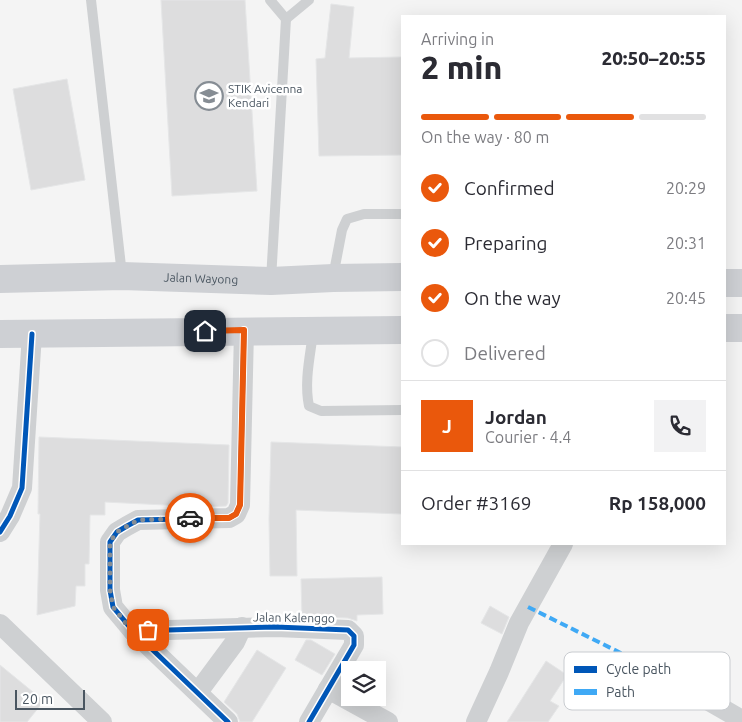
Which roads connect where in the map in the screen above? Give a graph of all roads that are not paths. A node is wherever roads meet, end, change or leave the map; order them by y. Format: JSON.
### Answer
{"nodes":[{"id":1,"x":91,"y":0,"type":"edge"},
{"id":2,"x":270,"y":0,"type":"edge"},
{"id":3,"x":309,"y":0,"type":"edge"},
{"id":4,"x":286,"y":19,"type":"junction"},
{"id":5,"x":401,"y":214,"type":"edge"},
{"id":6,"x":122,"y":276,"type":"junction"},
{"id":7,"x":333,"y":278,"type":"junction"},
{"id":8,"x":401,"y":278,"type":"edge"},
{"id":9,"x":0,"y":279,"type":"edge"},
{"id":10,"x":271,"y":281,"type":"junction"},
{"id":11,"x":726,"y":283,"type":"edge"},
{"id":12,"x":742,"y":283,"type":"edge"},
{"id":13,"x":726,"y":328,"type":"edge"},
{"id":14,"x":742,"y":328,"type":"edge"},
{"id":15,"x":244,"y":330,"type":"junction"},
{"id":16,"x":314,"y":330,"type":"junction"},
{"id":17,"x":401,"y":330,"type":"edge"},
{"id":18,"x":0,"y":334,"type":"edge"},
{"id":19,"x":32,"y":334,"type":"junction"},
{"id":20,"x":401,"y":410,"type":"edge"},
{"id":21,"x":0,"y":532,"type":"edge"},
{"id":22,"x":562,"y":545,"type":"edge"},
{"id":23,"x":0,"y":624,"type":"edge"},
{"id":24,"x":242,"y":627,"type":"junction"},
{"id":25,"x":132,"y":631,"type":"junction"},
{"id":26,"x":328,"y":690,"type":"junction"},
{"id":27,"x":198,"y":692,"type":"junction"},
{"id":28,"x":724,"y":710,"type":"edge"},
{"id":29,"x":742,"y":720,"type":"edge"},
{"id":30,"x":102,"y":722,"type":"edge"},
{"id":31,"x":228,"y":722,"type":"edge"},
{"id":32,"x":309,"y":722,"type":"edge"},
{"id":33,"x":388,"y":722,"type":"edge"},
{"id":34,"x":476,"y":722,"type":"edge"}],
"edges":[{"from":1,"to":6,"type":"lane"},
{"from":2,"to":4,"type":"lane"},
{"from":3,"to":4,"type":"lane"},
{"from":4,"to":10,"type":"lane"},
{"from":5,"to":7,"type":"lane"},
{"from":6,"to":9,"type":"main road","name":"Jalan Wayong"},
{"from":6,"to":10,"type":"main road","name":"Jalan Wayong"},
{"from":7,"to":8,"type":"main road","name":"Jalan Wayong"},
{"from":7,"to":10,"type":"main road","name":"Jalan Wayong"},
{"from":11,"to":12,"type":"main road"},
{"from":13,"to":14,"type":"main road"},
{"from":15,"to":16,"type":"main road"},
{"from":15,"to":19,"type":"main road"},
{"from":15,"to":25,"type":"street"},
{"from":16,"to":17,"type":"main road"},
{"from":16,"to":20,"type":"lane"},
{"from":18,"to":19,"type":"main road"},
{"from":19,"to":21,"type":"street"},
{"from":22,"to":34,"type":"street"},
{"from":23,"to":30,"type":"street"},
{"from":24,"to":25,"type":"street","name":"Jalan Kalenggo"},
{"from":24,"to":26,"type":"street","name":"Jalan Kalenggo"},
{"from":24,"to":27,"type":"street"},
{"from":25,"to":27,"type":"street"},
{"from":26,"to":32,"type":"street","name":"Jalan Kalenggo"},
{"from":26,"to":33,"type":"street"},
{"from":27,"to":31,"type":"street"},
{"from":28,"to":29,"type":"street"}]}
